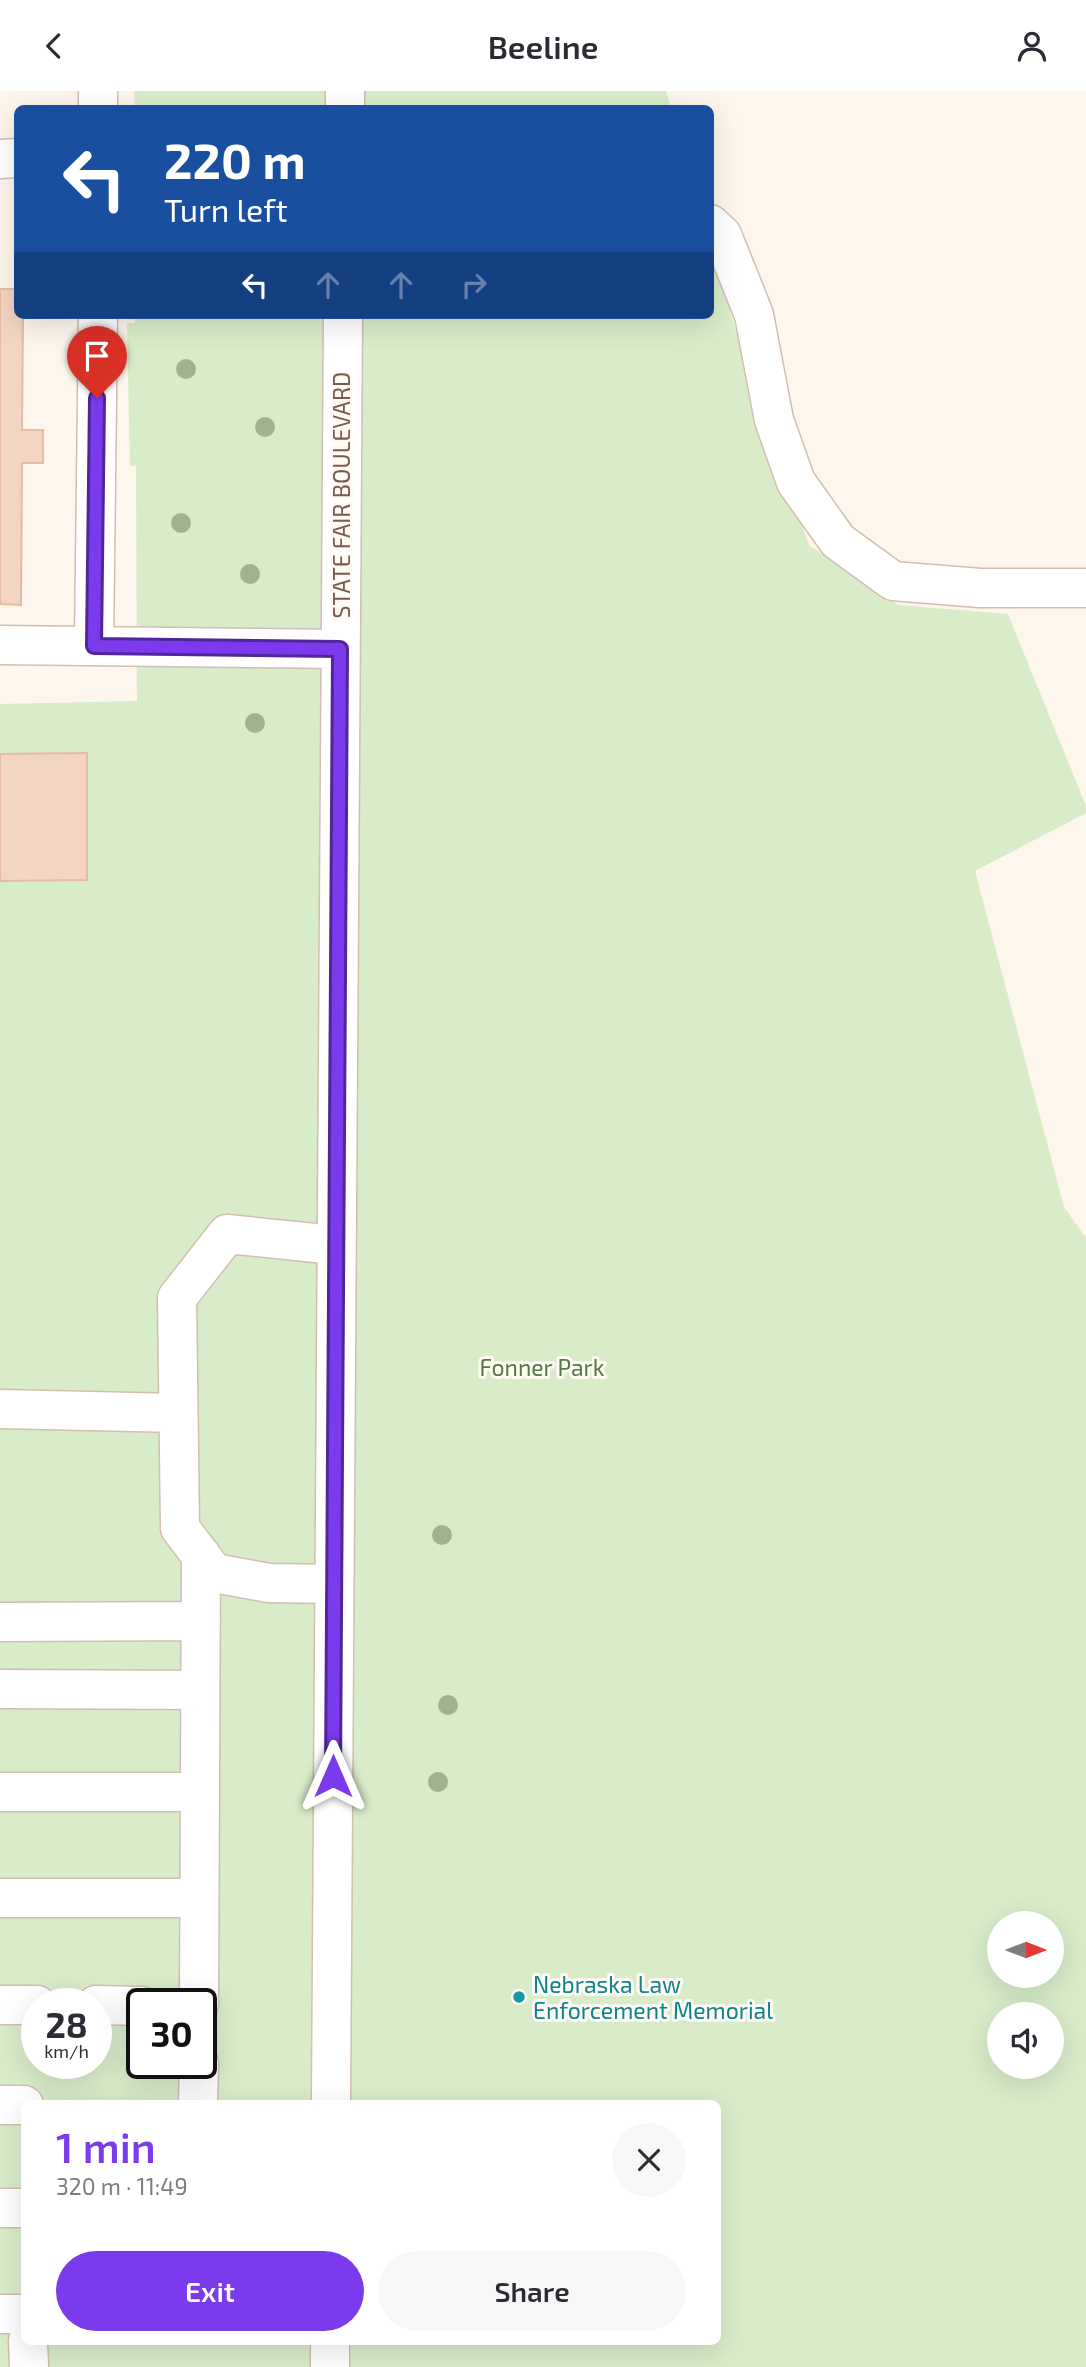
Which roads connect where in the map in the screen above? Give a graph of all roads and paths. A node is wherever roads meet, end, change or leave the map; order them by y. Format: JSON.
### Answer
{"nodes":[{"id":1,"x":714,"y":228,"type":"edge"},
{"id":2,"x":98,"y":319,"type":"edge"},
{"id":3,"x":343,"y":319,"type":"edge"},
{"id":4,"x":1086,"y":588,"type":"edge"},
{"id":5,"x":0,"y":645,"type":"edge"},
{"id":6,"x":94,"y":646,"type":"junction"},
{"id":7,"x":340,"y":649,"type":"junction"},
{"id":8,"x":335,"y":1245,"type":"junction"},
{"id":9,"x":0,"y":1409,"type":"edge"},
{"id":10,"x":178,"y":1413,"type":"junction"},
{"id":11,"x":201,"y":1555,"type":"junction"},
{"id":12,"x":334,"y":1584,"type":"junction"},
{"id":13,"x":201,"y":1621,"type":"junction"},
{"id":14,"x":0,"y":1622,"type":"edge"},
{"id":15,"x":0,"y":1689,"type":"edge"},
{"id":16,"x":200,"y":1690,"type":"junction"},
{"id":17,"x":0,"y":1792,"type":"edge"},
{"id":18,"x":200,"y":1792,"type":"junction"},
{"id":19,"x":0,"y":1898,"type":"edge"},
{"id":20,"x":200,"y":1898,"type":"junction"},
{"id":21,"x":199,"y":1988,"type":"edge"},
{"id":22,"x":0,"y":2005,"type":"edge"},
{"id":23,"x":21,"y":2005,"type":"edge"},
{"id":24,"x":198,"y":2079,"type":"edge"},
{"id":25,"x":198,"y":2100,"type":"edge"},
{"id":26,"x":331,"y":2100,"type":"edge"},
{"id":27,"x":0,"y":2105,"type":"edge"},
{"id":28,"x":21,"y":2105,"type":"edge"},
{"id":29,"x":21,"y":2208,"type":"edge"},
{"id":30,"x":0,"y":2209,"type":"edge"},
{"id":31,"x":0,"y":2314,"type":"edge"},
{"id":32,"x":21,"y":2314,"type":"edge"},
{"id":33,"x":28,"y":2345,"type":"edge"},
{"id":34,"x":330,"y":2345,"type":"edge"},
{"id":35,"x":29,"y":2367,"type":"edge"},
{"id":36,"x":330,"y":2367,"type":"edge"}],
"edges":[{"from":1,"to":4,"type":"street"},
{"from":2,"to":6,"type":"street"},
{"from":3,"to":7,"type":"street","name":"STATE FAIR BOULEVARD"},
{"from":5,"to":6,"type":"street"},
{"from":6,"to":7,"type":"street"},
{"from":7,"to":8,"type":"street","name":"STATE FAIR BOULEVARD"},
{"from":8,"to":10,"type":"street"},
{"from":8,"to":12,"type":"street","name":"STATE FAIR BOULEVARD"},
{"from":9,"to":10,"type":"street"},
{"from":10,"to":11,"type":"street"},
{"from":11,"to":12,"type":"street"},
{"from":11,"to":13,"type":"street"},
{"from":12,"to":26,"type":"street","name":"STATE FAIR BOULEVARD"},
{"from":13,"to":14,"type":"street"},
{"from":13,"to":16,"type":"street"},
{"from":15,"to":16,"type":"street"},
{"from":16,"to":18,"type":"street"},
{"from":17,"to":18,"type":"street"},
{"from":18,"to":20,"type":"street"},
{"from":19,"to":20,"type":"street"},
{"from":20,"to":21,"type":"street"},
{"from":22,"to":23,"type":"street"},
{"from":24,"to":25,"type":"street"},
{"from":27,"to":28,"type":"street"},
{"from":29,"to":30,"type":"street"},
{"from":31,"to":32,"type":"street"},
{"from":33,"to":35,"type":"street"},
{"from":34,"to":36,"type":"street"}]}
